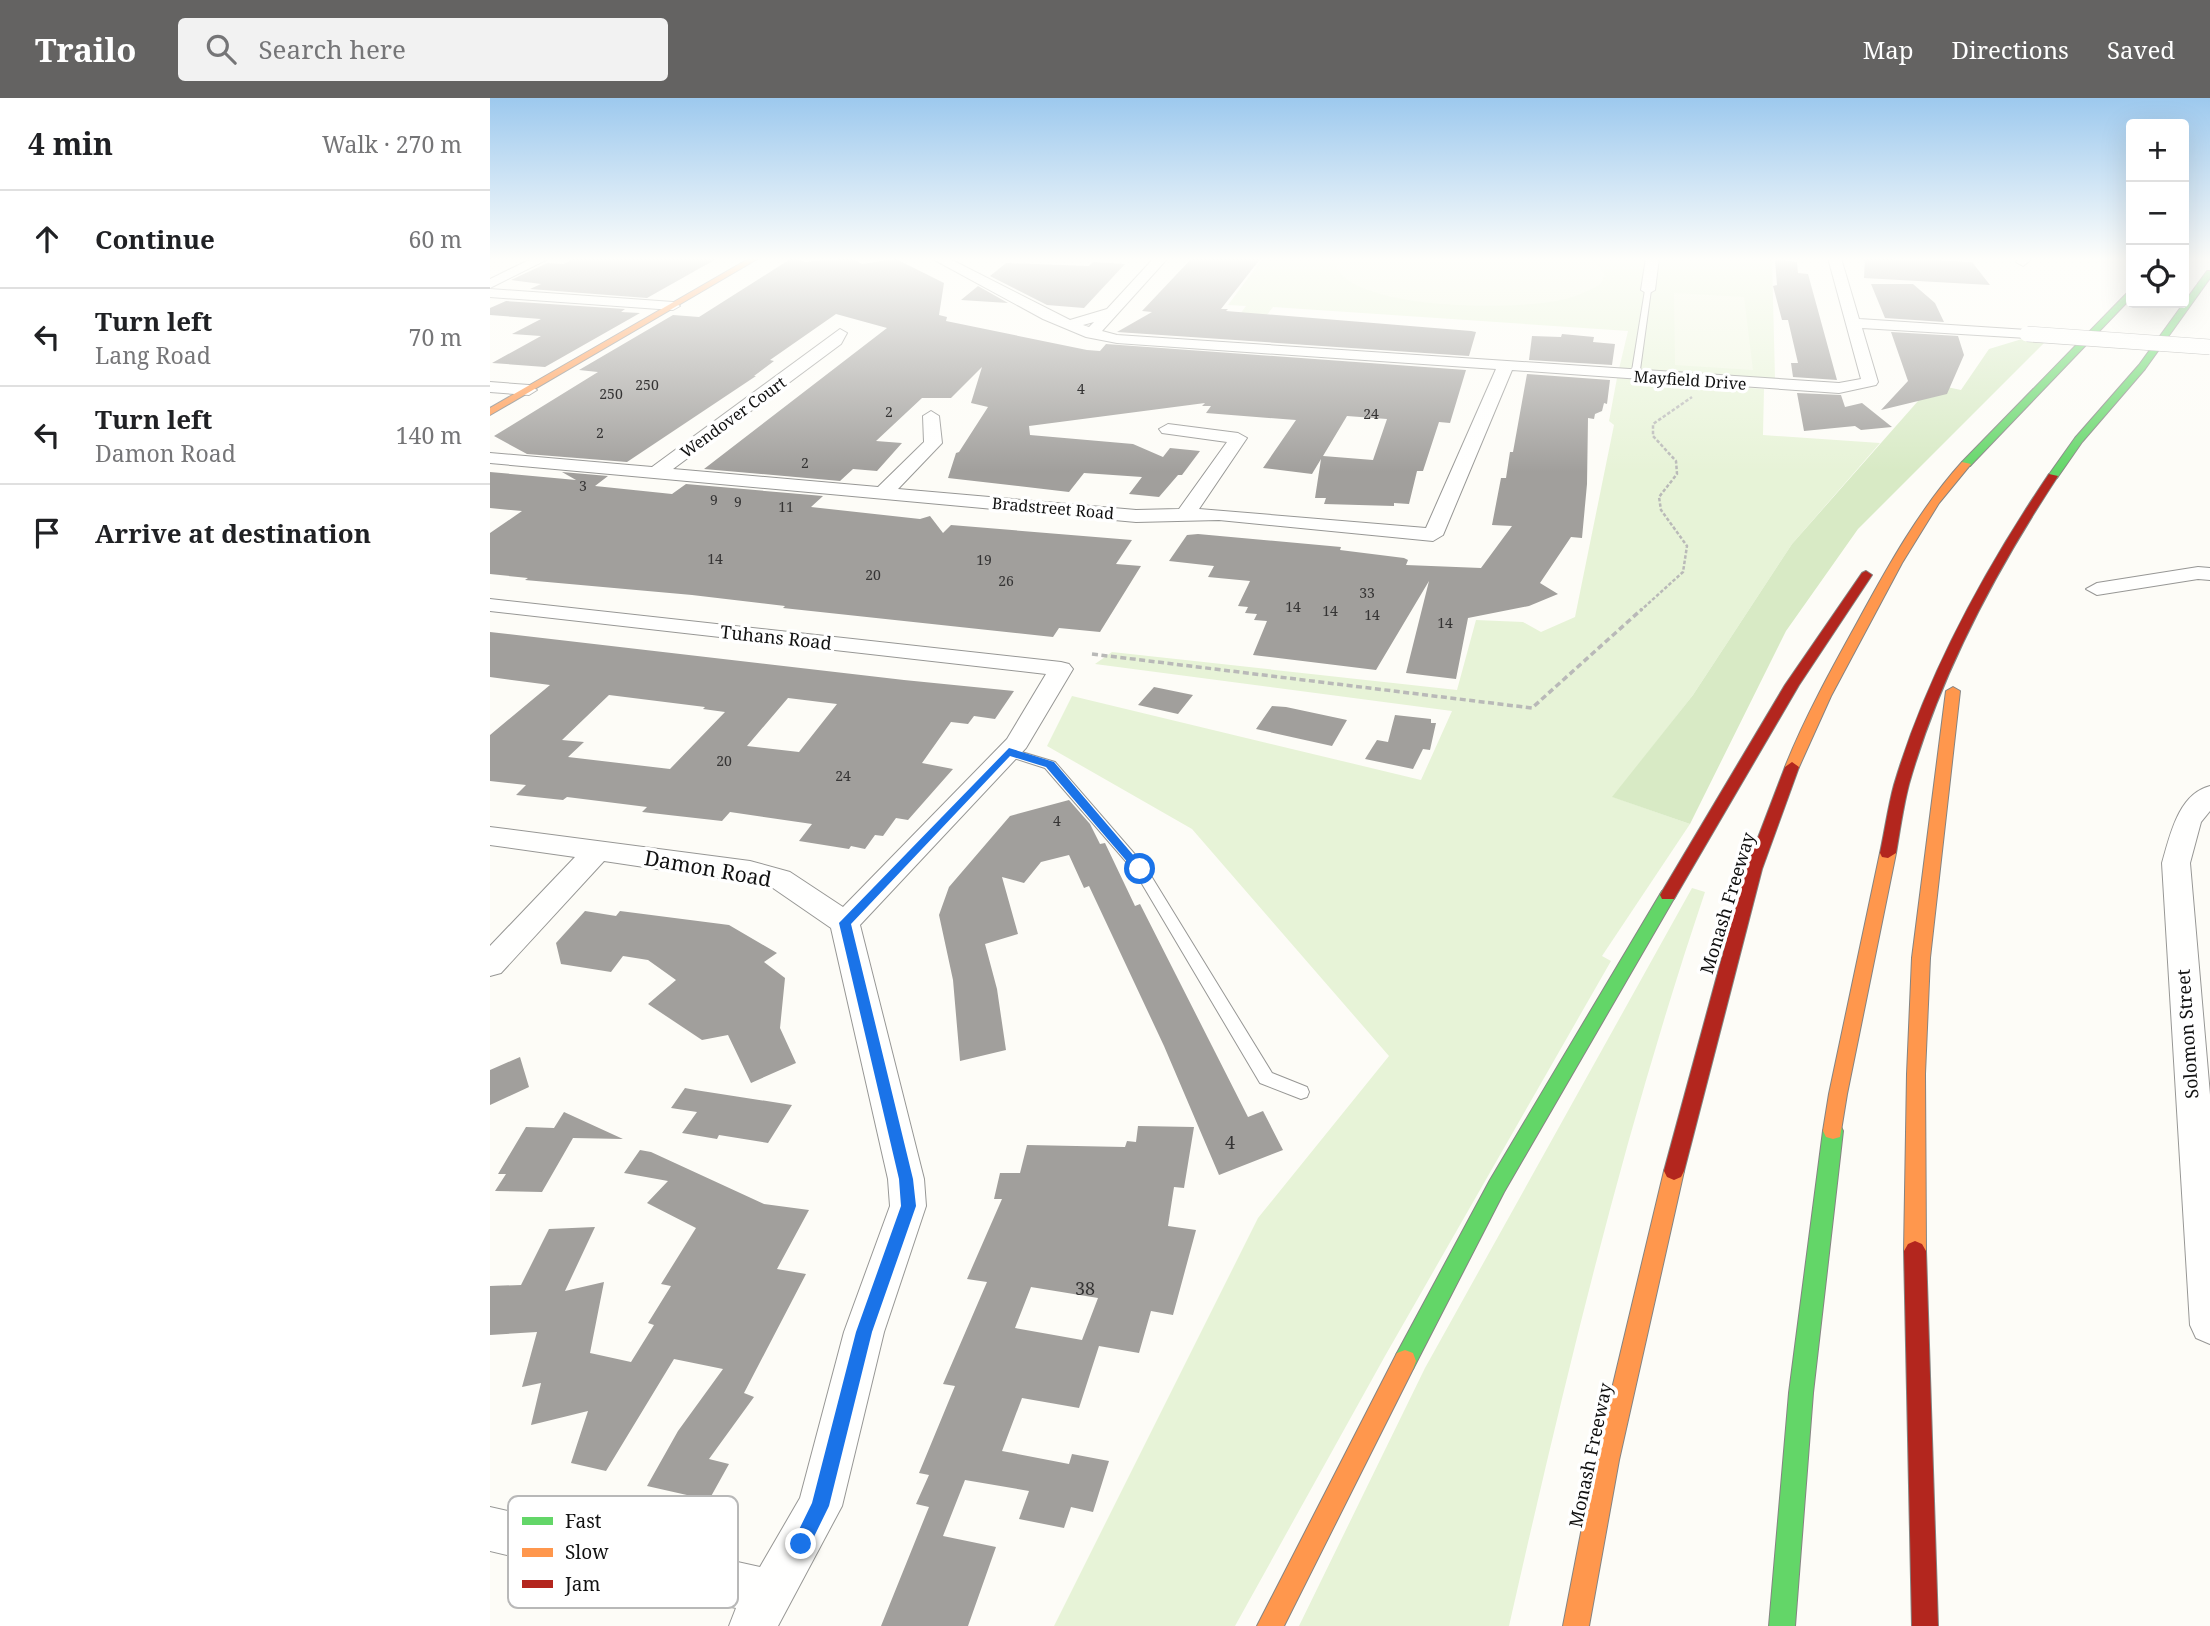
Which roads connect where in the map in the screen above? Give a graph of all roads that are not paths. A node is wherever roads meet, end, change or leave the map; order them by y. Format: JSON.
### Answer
{"nodes":[{"id":1,"x":633,"y":329,"type":"edge"},
{"id":2,"x":1081,"y":329,"type":"edge"},
{"id":3,"x":1095,"y":329,"type":"edge"},
{"id":4,"x":1642,"y":329,"type":"edge"},
{"id":5,"x":1855,"y":329,"type":"edge"},
{"id":6,"x":1953,"y":329,"type":"edge"},
{"id":7,"x":2097,"y":329,"type":"edge"},
{"id":8,"x":2169,"y":329,"type":"edge"},
{"id":9,"x":840,"y":333,"type":"dead end"},
{"id":10,"x":1091,"y":334,"type":"junction"},
{"id":11,"x":2210,"y":347,"type":"edge"},
{"id":12,"x":1505,"y":368,"type":"junction"},
{"id":13,"x":1634,"y":377,"type":"junction"},
{"id":14,"x":490,"y":387,"type":"edge"},
{"id":15,"x":529,"y":390,"type":"junction"},
{"id":16,"x":490,"y":412,"type":"edge"},
{"id":17,"x":931,"y":416,"type":"dead end"},
{"id":18,"x":1168,"y":429,"type":"dead end"},
{"id":19,"x":490,"y":458,"type":"edge"},
{"id":20,"x":657,"y":472,"type":"junction"},
{"id":21,"x":885,"y":491,"type":"junction"},
{"id":22,"x":1940,"y":491,"type":"junction"},
{"id":23,"x":1185,"y":515,"type":"junction"},
{"id":24,"x":2206,"y":570,"type":"edge"},
{"id":25,"x":2096,"y":589,"type":"dead end"},
{"id":26,"x":490,"y":605,"type":"edge"},
{"id":27,"x":1959,"y":640,"type":"junction"},
{"id":28,"x":1009,"y":752,"type":"junction"},
{"id":29,"x":2210,"y":794,"type":"edge"},
{"id":30,"x":490,"y":836,"type":"edge"},
{"id":31,"x":598,"y":850,"type":"junction"},
{"id":32,"x":845,"y":923,"type":"junction"},
{"id":33,"x":490,"y":965,"type":"edge"},
{"id":34,"x":1301,"y":1092,"type":"dead end"},
{"id":35,"x":2210,"y":1325,"type":"edge"},
{"id":36,"x":490,"y":1529,"type":"edge"},
{"id":37,"x":508,"y":1534,"type":"edge"},
{"id":38,"x":738,"y":1603,"type":"edge"},
{"id":39,"x":763,"y":1610,"type":"edge"},
{"id":40,"x":1270,"y":1626,"type":"edge"},
{"id":41,"x":1576,"y":1626,"type":"edge"},
{"id":42,"x":1782,"y":1626,"type":"edge"},
{"id":43,"x":1925,"y":1626,"type":"edge"}],
"edges":[{"from":1,"to":15,"type":"main road"},
{"from":2,"to":10,"type":"street","name":"Mayfield Drive"},
{"from":3,"to":10,"type":"street"},
{"from":4,"to":13,"type":"lane"},
{"from":5,"to":13,"type":"street","name":"Mayfield Drive"},
{"from":6,"to":11,"type":"street","bridge":true},
{"from":7,"to":22,"type":"main road","name":"Monash Freeway"},
{"from":8,"to":27,"type":"main road"},
{"from":9,"to":20,"type":"street","name":"Wendover Court"},
{"from":10,"to":12,"type":"street","name":"Mayfield Drive"},
{"from":12,"to":13,"type":"street","name":"Mayfield Drive"},
{"from":12,"to":23,"type":"street","name":"Bradstreet Road"},
{"from":14,"to":15,"type":"street"},
{"from":15,"to":16,"type":"main road"},
{"from":17,"to":21,"type":"street"},
{"from":18,"to":23,"type":"street"},
{"from":19,"to":20,"type":"street","name":"Bradstreet Road"},
{"from":20,"to":21,"type":"street","name":"Bradstreet Road"},
{"from":21,"to":23,"type":"street","name":"Bradstreet Road"},
{"from":22,"to":40,"type":"main road"},
{"from":22,"to":41,"type":"main road","name":"Monash Freeway"},
{"from":24,"to":25,"type":"street"},
{"from":26,"to":28,"type":"street","name":"Tuhans Road"},
{"from":27,"to":42,"type":"main road"},
{"from":27,"to":43,"type":"main road"},
{"from":28,"to":32,"type":"street"},
{"from":28,"to":34,"type":"lane"},
{"from":29,"to":35,"type":"street","name":"Solomon Street"},
{"from":30,"to":31,"type":"street","name":"Damon Road"},
{"from":31,"to":32,"type":"street","name":"Damon Road"},
{"from":31,"to":33,"type":"street"},
{"from":32,"to":39,"type":"street"},
{"from":36,"to":37,"type":"street"},
{"from":38,"to":39,"type":"street"}]}
